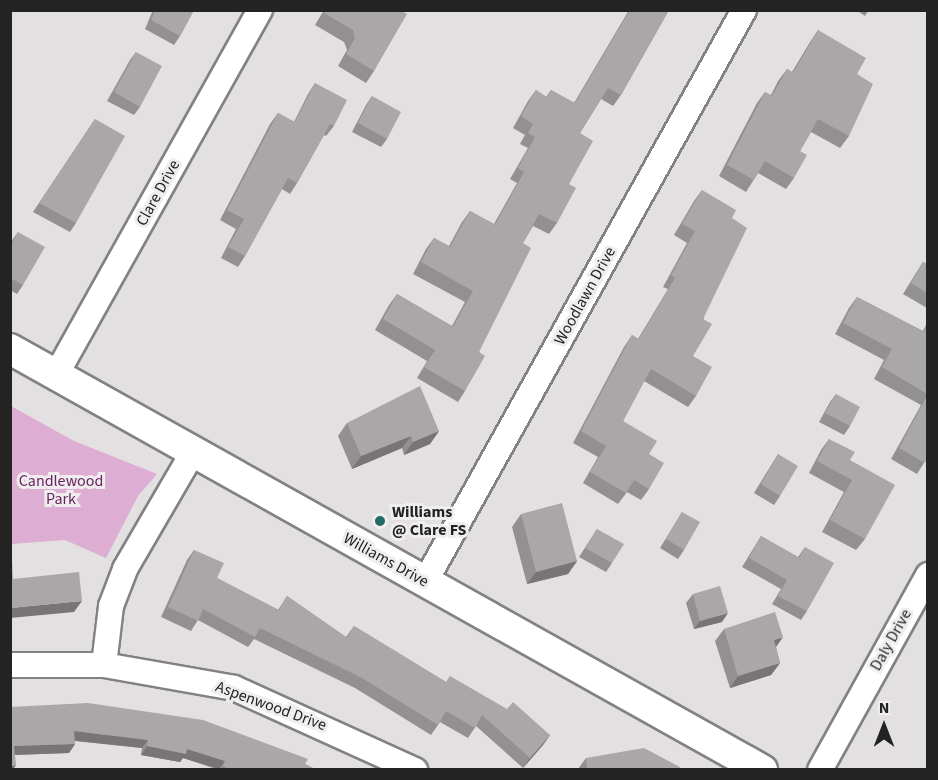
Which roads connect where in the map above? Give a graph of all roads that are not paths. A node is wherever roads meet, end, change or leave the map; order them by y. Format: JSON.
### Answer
{"nodes":[{"id":1,"x":260,"y":10,"type":"edge"},
{"id":2,"x":744,"y":10,"type":"edge"},
{"id":3,"x":10,"y":349,"type":"edge"},
{"id":4,"x":56,"y":375,"type":"junction"},
{"id":5,"x":194,"y":452,"type":"junction"},
{"id":6,"x":927,"y":574,"type":"edge"},
{"id":7,"x":425,"y":582,"type":"junction"},
{"id":8,"x":10,"y":665,"type":"edge"},
{"id":9,"x":104,"y":665,"type":"junction"},
{"id":10,"x":415,"y":770,"type":"edge"},
{"id":11,"x":762,"y":770,"type":"edge"},
{"id":12,"x":820,"y":770,"type":"edge"}],
"edges":[{"from":1,"to":4,"type":"street","name":"Clare Drive"},
{"from":2,"to":7,"type":"street","name":"Woodlawn Drive"},
{"from":3,"to":4,"type":"street","name":"Williams Drive"},
{"from":4,"to":5,"type":"street","name":"Williams Drive"},
{"from":5,"to":7,"type":"street","name":"Williams Drive"},
{"from":5,"to":9,"type":"street"},
{"from":6,"to":12,"type":"street","name":"Daly Drive"},
{"from":7,"to":11,"type":"street","name":"Williams Drive"},
{"from":8,"to":9,"type":"street","name":"Aspenwood Drive"},
{"from":9,"to":10,"type":"street","name":"Aspenwood Drive"}]}
